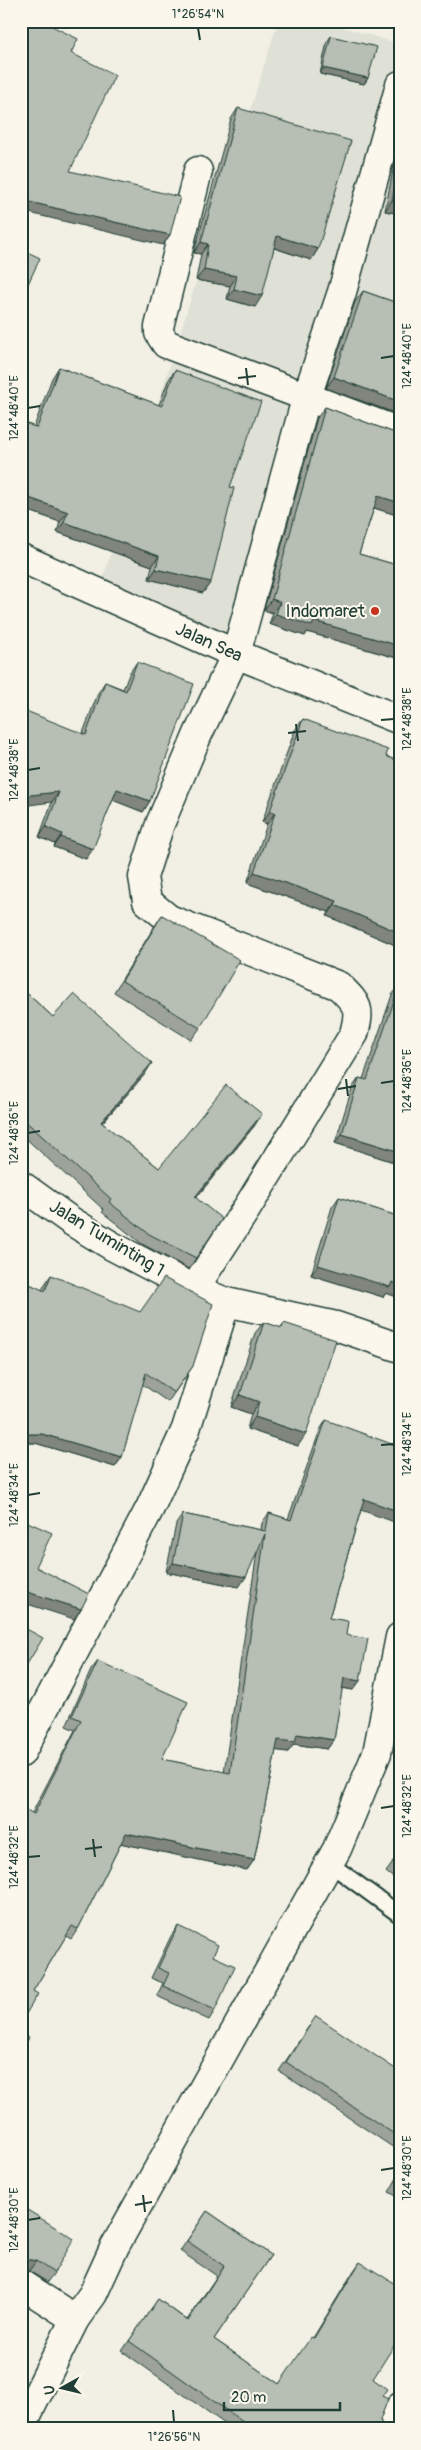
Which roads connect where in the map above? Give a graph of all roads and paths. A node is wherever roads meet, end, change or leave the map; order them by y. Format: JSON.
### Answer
{"nodes":[{"id":1,"x":400,"y":85,"type":"edge"},
{"id":2,"x":198,"y":171,"type":"dead end"},
{"id":3,"x":306,"y":399,"type":"junction"},
{"id":4,"x":400,"y":432,"type":"edge"},
{"id":5,"x":21,"y":558,"type":"edge"},
{"id":6,"x":236,"y":654,"type":"junction"},
{"id":7,"x":400,"y":720,"type":"edge"},
{"id":8,"x":21,"y":1185,"type":"edge"},
{"id":9,"x":194,"y":1288,"type":"junction"},
{"id":10,"x":226,"y":1302,"type":"junction"},
{"id":11,"x":400,"y":1348,"type":"edge"},
{"id":12,"x":400,"y":1637,"type":"edge"},
{"id":13,"x":21,"y":1752,"type":"edge"},
{"id":14,"x":329,"y":1863,"type":"junction"},
{"id":15,"x":400,"y":1915,"type":"edge"},
{"id":16,"x":21,"y":2284,"type":"edge"},
{"id":17,"x":75,"y":2319,"type":"junction"},
{"id":18,"x":400,"y":2408,"type":"edge"},
{"id":19,"x":21,"y":2426,"type":"edge"},
{"id":20,"x":389,"y":2429,"type":"edge"}],
"edges":[{"from":1,"to":3,"type":"street"},
{"from":2,"to":3,"type":"street"},
{"from":3,"to":4,"type":"street"},
{"from":3,"to":6,"type":"street"},
{"from":5,"to":6,"type":"street","name":"Jalan Sea"},
{"from":6,"to":7,"type":"street","name":"Jalan Sea"},
{"from":6,"to":9,"type":"street"},
{"from":8,"to":9,"type":"street","name":"Jalan Tuminting 1"},
{"from":9,"to":10,"type":"street","name":"Jalan Tuminting 1"},
{"from":10,"to":11,"type":"street","name":"Jalan Tuminting 1"},
{"from":10,"to":13,"type":"street"},
{"from":12,"to":14,"type":"street"},
{"from":14,"to":15,"type":"lane"},
{"from":14,"to":17,"type":"street"},
{"from":16,"to":17,"type":"street"},
{"from":17,"to":19,"type":"street"},
{"from":18,"to":20,"type":"street"}]}
